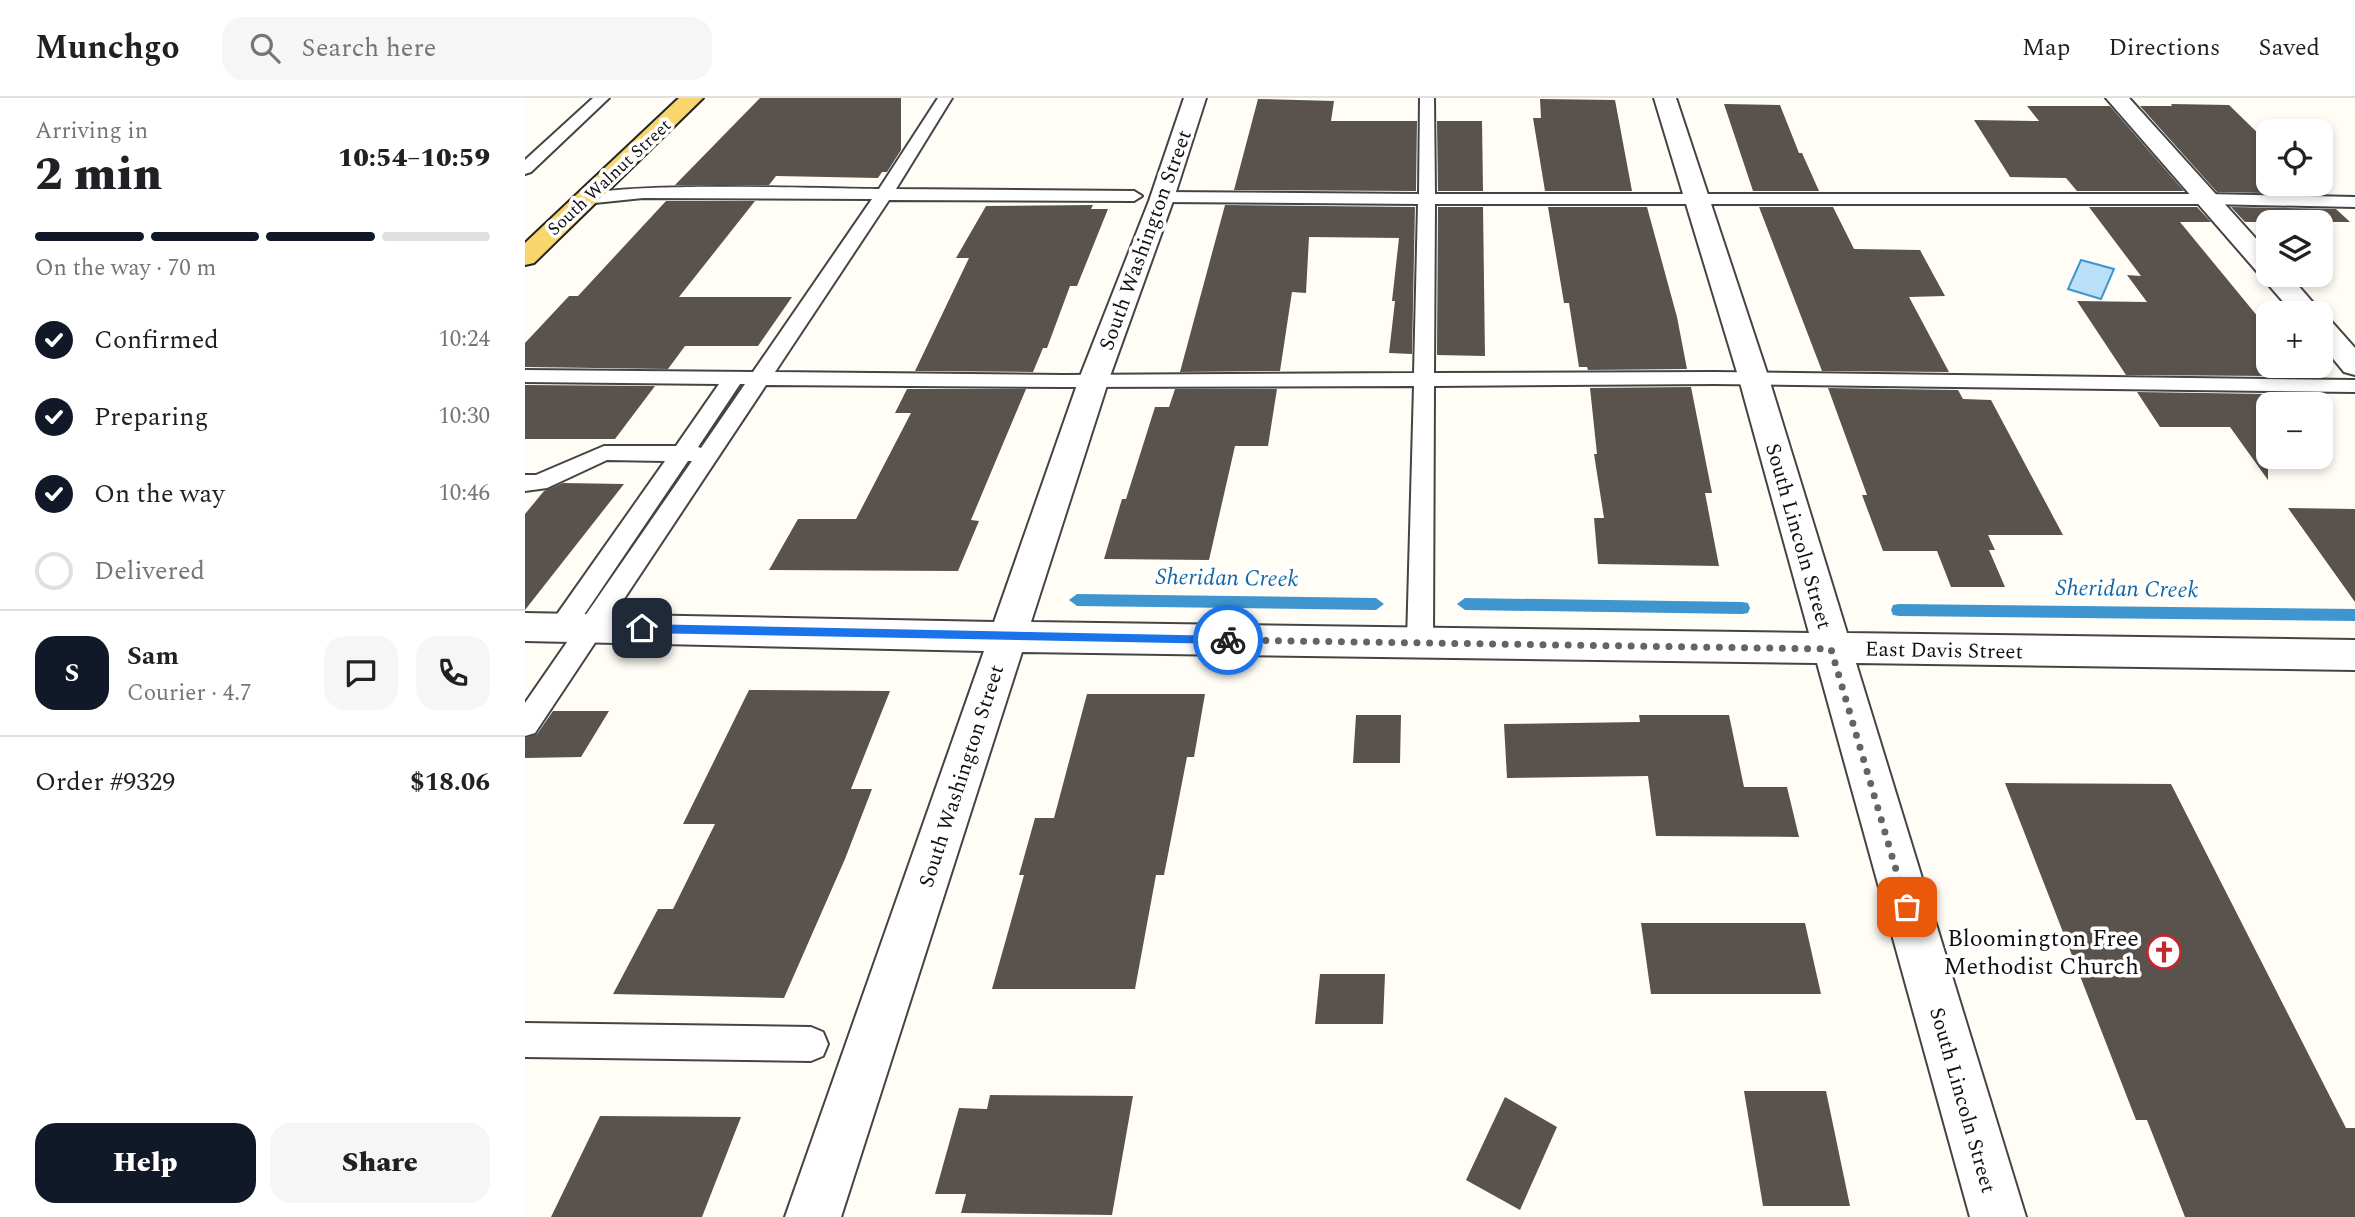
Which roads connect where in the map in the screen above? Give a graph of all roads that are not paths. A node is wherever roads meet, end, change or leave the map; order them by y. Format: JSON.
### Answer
{"nodes":[{"id":1,"x":602,"y":98,"type":"edge"},
{"id":2,"x":692,"y":98,"type":"edge"},
{"id":3,"x":945,"y":98,"type":"edge"},
{"id":4,"x":1195,"y":98,"type":"edge"},
{"id":5,"x":1427,"y":98,"type":"edge"},
{"id":6,"x":1665,"y":98,"type":"edge"},
{"id":7,"x":2117,"y":98,"type":"edge"},
{"id":8,"x":525,"y":169,"type":"edge"},
{"id":9,"x":885,"y":193,"type":"junction"},
{"id":10,"x":1148,"y":197,"type":"junction"},
{"id":11,"x":585,"y":199,"type":"junction"},
{"id":12,"x":1427,"y":199,"type":"junction"},
{"id":13,"x":2207,"y":199,"type":"junction"},
{"id":14,"x":1696,"y":200,"type":"junction"},
{"id":15,"x":2355,"y":202,"type":"edge"},
{"id":16,"x":2256,"y":254,"type":"edge"},
{"id":17,"x":526,"y":255,"type":"edge"},
{"id":18,"x":2285,"y":287,"type":"edge"},
{"id":19,"x":2297,"y":301,"type":"edge"},
{"id":20,"x":2333,"y":341,"type":"edge"},
{"id":21,"x":2355,"y":366,"type":"edge"},
{"id":22,"x":525,"y":376,"type":"edge"},
{"id":23,"x":734,"y":377,"type":"junction"},
{"id":24,"x":760,"y":377,"type":"junction"},
{"id":25,"x":1094,"y":379,"type":"junction"},
{"id":26,"x":1424,"y":379,"type":"junction"},
{"id":27,"x":1754,"y":379,"type":"junction"},
{"id":28,"x":2355,"y":386,"type":"edge"},
{"id":29,"x":682,"y":453,"type":"junction"},
{"id":30,"x":706,"y":454,"type":"junction"},
{"id":31,"x":525,"y":483,"type":"edge"},
{"id":32,"x":525,"y":627,"type":"edge"},
{"id":33,"x":576,"y":627,"type":"junction"},
{"id":34,"x":1007,"y":637,"type":"junction"},
{"id":35,"x":1420,"y":642,"type":"junction"},
{"id":36,"x":1831,"y":649,"type":"junction"},
{"id":37,"x":2355,"y":655,"type":"edge"},
{"id":38,"x":525,"y":725,"type":"edge"},
{"id":39,"x":525,"y":1040,"type":"edge"},
{"id":40,"x":811,"y":1044,"type":"dead end"},
{"id":41,"x":813,"y":1217,"type":"edge"},
{"id":42,"x":1998,"y":1217,"type":"edge"}],
"edges":[{"from":1,"to":8,"type":"lane"},
{"from":2,"to":11,"type":"main road","name":"South Walnut Street"},
{"from":3,"to":9,"type":"lane"},
{"from":4,"to":10,"type":"street","name":"South Washington Street"},
{"from":5,"to":12,"type":"lane"},
{"from":6,"to":14,"type":"street","name":"South Lincoln Street"},
{"from":7,"to":13,"type":"street"},
{"from":9,"to":10,"type":"lane"},
{"from":9,"to":11,"type":"lane"},
{"from":9,"to":24,"type":"lane"},
{"from":10,"to":12,"type":"lane"},
{"from":10,"to":25,"type":"street","name":"South Washington Street"},
{"from":11,"to":17,"type":"main road","name":"South Walnut Street"},
{"from":12,"to":14,"type":"lane"},
{"from":12,"to":26,"type":"lane"},
{"from":13,"to":14,"type":"lane"},
{"from":13,"to":15,"type":"lane"},
{"from":13,"to":16,"type":"street"},
{"from":14,"to":27,"type":"street","name":"South Lincoln Street"},
{"from":18,"to":19,"type":"street"},
{"from":20,"to":21,"type":"street"},
{"from":22,"to":23,"type":"lane"},
{"from":23,"to":24,"type":"lane"},
{"from":23,"to":29,"type":"lane"},
{"from":24,"to":25,"type":"lane"},
{"from":24,"to":30,"type":"lane"},
{"from":25,"to":26,"type":"lane"},
{"from":25,"to":34,"type":"street","name":"South Washington Street"},
{"from":26,"to":27,"type":"lane"},
{"from":26,"to":35,"type":"lane"},
{"from":27,"to":28,"type":"lane"},
{"from":27,"to":36,"type":"street","name":"South Lincoln Street"},
{"from":29,"to":30,"type":"lane"},
{"from":29,"to":31,"type":"lane"},
{"from":29,"to":33,"type":"lane"},
{"from":30,"to":33,"type":"lane"},
{"from":32,"to":33,"type":"street","name":"East Davis Street"},
{"from":33,"to":34,"type":"street","name":"East Davis Street"},
{"from":33,"to":38,"type":"lane"},
{"from":34,"to":35,"type":"street","name":"East Davis Street"},
{"from":34,"to":41,"type":"street","name":"South Washington Street"},
{"from":35,"to":36,"type":"street","name":"East Davis Street"},
{"from":36,"to":37,"type":"street","name":"East Davis Street"},
{"from":36,"to":42,"type":"street","name":"South Lincoln Street"},
{"from":39,"to":40,"type":"lane"}]}
